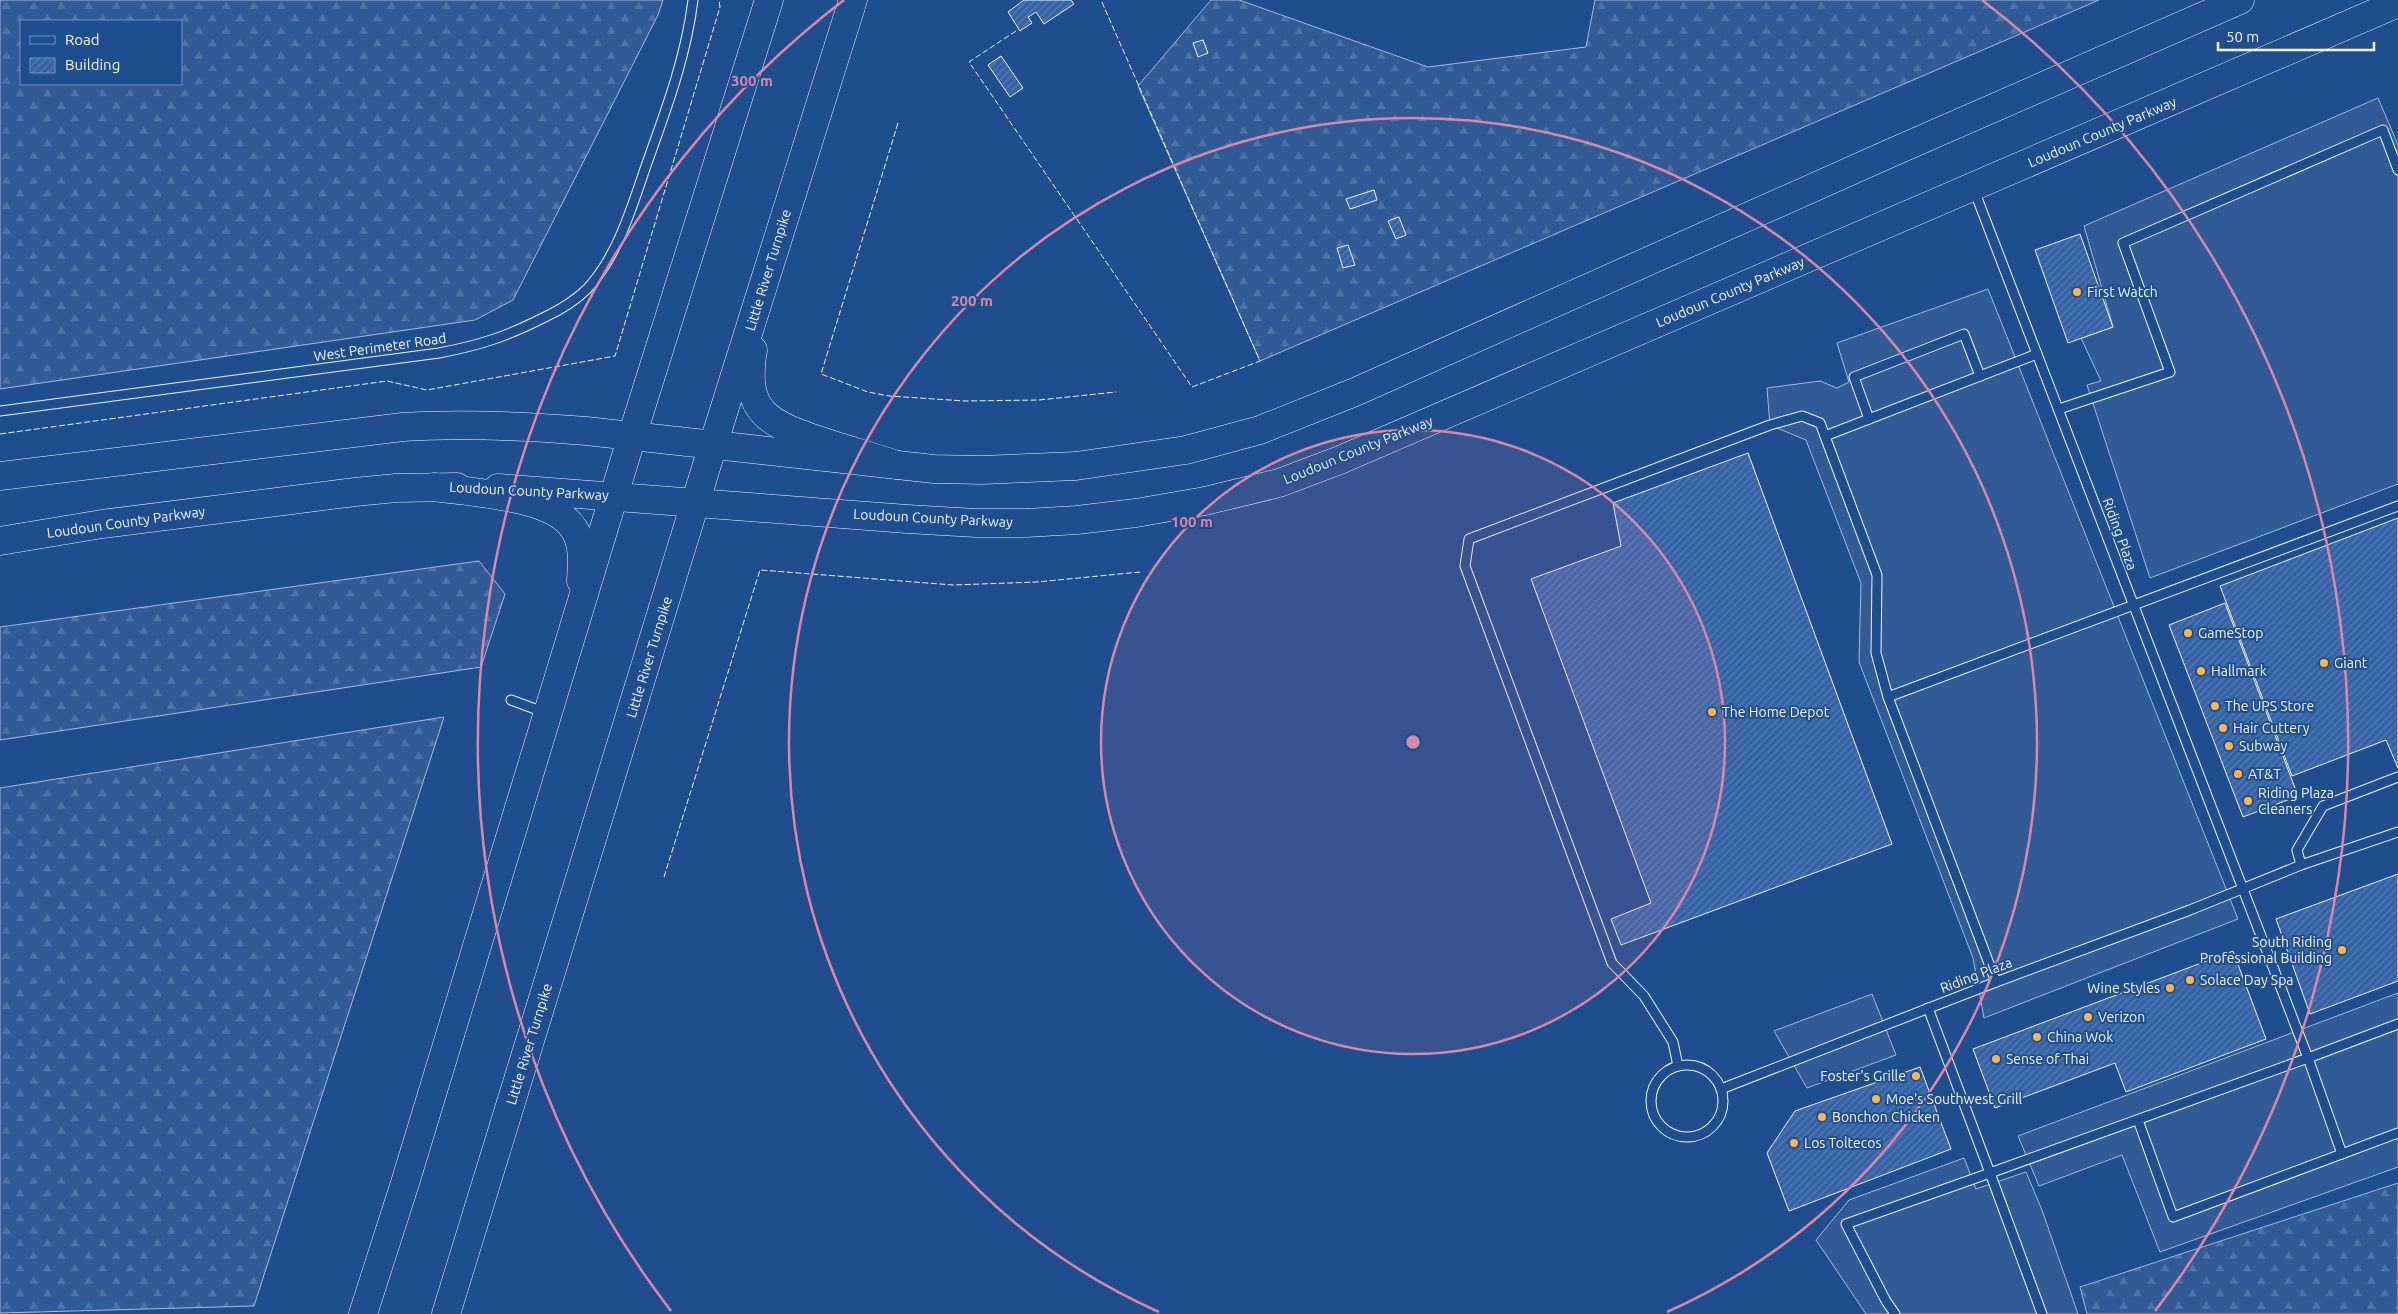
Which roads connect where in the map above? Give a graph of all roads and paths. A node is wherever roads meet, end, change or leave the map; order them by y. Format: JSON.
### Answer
{"nodes":[{"id":1,"x":693,"y":0,"type":"edge"},
{"id":2,"x":769,"y":0,"type":"edge"},
{"id":3,"x":853,"y":0,"type":"edge"},
{"id":4,"x":2240,"y":0,"type":"edge"},
{"id":5,"x":2398,"y":3,"type":"edge"},
{"id":6,"x":2398,"y":170,"type":"edge"},
{"id":7,"x":1973,"y":187,"type":"junction"},
{"id":8,"x":766,"y":277,"type":"junction"},
{"id":9,"x":2037,"y":354,"type":"junction"},
{"id":10,"x":1980,"y":376,"type":"junction"},
{"id":11,"x":2059,"y":409,"type":"junction"},
{"id":12,"x":0,"y":411,"type":"edge"},
{"id":13,"x":1870,"y":419,"type":"junction"},
{"id":14,"x":632,"y":436,"type":"junction"},
{"id":15,"x":1824,"y":436,"type":"junction"},
{"id":16,"x":713,"y":444,"type":"junction"},
{"id":17,"x":897,"y":465,"type":"junction"},
{"id":18,"x":0,"y":476,"type":"edge"},
{"id":19,"x":434,"y":487,"type":"junction"},
{"id":20,"x":615,"y":496,"type":"junction"},
{"id":21,"x":697,"y":501,"type":"junction"},
{"id":22,"x":2398,"y":506,"type":"edge"},
{"id":23,"x":0,"y":540,"type":"edge"},
{"id":24,"x":2132,"y":606,"type":"junction"},
{"id":25,"x":573,"y":631,"type":"junction"},
{"id":26,"x":1888,"y":697,"type":"junction"},
{"id":27,"x":511,"y":700,"type":"dead end"},
{"id":28,"x":548,"y":714,"type":"junction"},
{"id":29,"x":2398,"y":777,"type":"edge"},
{"id":30,"x":2398,"y":832,"type":"edge"},
{"id":31,"x":2302,"y":865,"type":"junction"},
{"id":32,"x":2242,"y":890,"type":"junction"},
{"id":33,"x":1996,"y":982,"type":"junction"},
{"id":34,"x":1928,"y":1008,"type":"junction"},
{"id":35,"x":2398,"y":1024,"type":"edge"},
{"id":36,"x":2308,"y":1058,"type":"junction"},
{"id":37,"x":1678,"y":1066,"type":"junction"},
{"id":38,"x":1721,"y":1089,"type":"junction"},
{"id":39,"x":2138,"y":1120,"type":"junction"},
{"id":40,"x":2398,"y":1133,"type":"edge"},
{"id":41,"x":2342,"y":1154,"type":"junction"},
{"id":42,"x":1990,"y":1173,"type":"junction"},
{"id":43,"x":363,"y":1314,"type":"edge"},
{"id":44,"x":446,"y":1314,"type":"edge"},
{"id":45,"x":1895,"y":1314,"type":"edge"},
{"id":46,"x":2042,"y":1314,"type":"edge"}],
"edges":[{"from":1,"to":12,"type":"lane","name":"West Perimeter Road"},
{"from":2,"to":14,"type":"main road"},
{"from":3,"to":8,"type":"main road","name":"Little River Turnpike"},
{"from":4,"to":17,"type":"main road"},
{"from":5,"to":7,"type":"main road","name":"Loudoun County Parkway"},
{"from":6,"to":11,"type":"lane"},
{"from":7,"to":9,"type":"lane","name":"Riding Plaza"},
{"from":7,"to":21,"type":"main road","name":"Loudoun County Parkway"},
{"from":8,"to":16,"type":"main road","name":"Little River Turnpike"},
{"from":8,"to":17,"type":"main road"},
{"from":9,"to":10,"type":"lane"},
{"from":9,"to":11,"type":"lane","name":"Riding Plaza"},
{"from":10,"to":13,"type":"lane"},
{"from":10,"to":13,"type":"lane"},
{"from":11,"to":24,"type":"lane","name":"Riding Plaza"},
{"from":13,"to":15,"type":"lane"},
{"from":14,"to":16,"type":"main road"},
{"from":14,"to":18,"type":"main road"},
{"from":14,"to":20,"type":"main road"},
{"from":15,"to":26,"type":"lane"},
{"from":15,"to":37,"type":"lane"},
{"from":16,"to":17,"type":"main road"},
{"from":16,"to":21,"type":"main road","name":"Little River Turnpike"},
{"from":19,"to":20,"type":"main road","name":"Loudoun County Parkway"},
{"from":19,"to":23,"type":"main road","name":"Loudoun County Parkway"},
{"from":19,"to":25,"type":"main road"},
{"from":20,"to":21,"type":"main road","name":"Loudoun County Parkway"},
{"from":20,"to":25,"type":"main road"},
{"from":21,"to":44,"type":"main road","name":"Little River Turnpike"},
{"from":22,"to":24,"type":"lane"},
{"from":24,"to":26,"type":"lane"},
{"from":24,"to":32,"type":"lane","name":"Riding Plaza"},
{"from":25,"to":28,"type":"main road"},
{"from":26,"to":33,"type":"lane"},
{"from":27,"to":28,"type":"lane"},
{"from":28,"to":43,"type":"main road"},
{"from":29,"to":31,"type":"lane"},
{"from":30,"to":31,"type":"lane","name":"Riding Plaza"},
{"from":31,"to":32,"type":"lane","name":"Riding Plaza"},
{"from":32,"to":33,"type":"lane","name":"Riding Plaza"},
{"from":32,"to":36,"type":"lane"},
{"from":33,"to":34,"type":"lane","name":"Riding Plaza"},
{"from":34,"to":38,"type":"lane","name":"Riding Plaza"},
{"from":34,"to":42,"type":"lane"},
{"from":35,"to":36,"type":"lane"},
{"from":36,"to":39,"type":"lane"},
{"from":36,"to":41,"type":"lane"},
{"from":37,"to":38,"type":"lane"},
{"from":37,"to":38,"type":"lane"},
{"from":39,"to":41,"type":"lane"},
{"from":39,"to":42,"type":"lane"},
{"from":40,"to":41,"type":"lane"},
{"from":42,"to":45,"type":"lane"},
{"from":42,"to":46,"type":"lane"}]}
